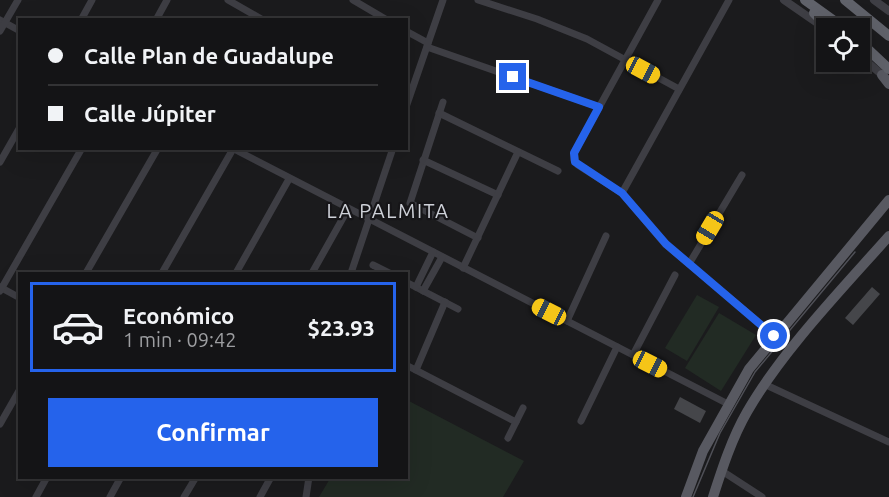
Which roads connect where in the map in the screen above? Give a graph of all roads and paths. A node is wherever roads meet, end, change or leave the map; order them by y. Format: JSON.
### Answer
{"nodes":[{"id":1,"x":18,"y":0,"type":"edge"},
{"id":2,"x":92,"y":0,"type":"edge"},
{"id":3,"x":167,"y":0,"type":"edge"},
{"id":4,"x":228,"y":0,"type":"edge"},
{"id":5,"x":353,"y":0,"type":"edge"},
{"id":6,"x":442,"y":0,"type":"edge"},
{"id":7,"x":478,"y":0,"type":"edge"},
{"id":8,"x":658,"y":0,"type":"edge"},
{"id":9,"x":729,"y":0,"type":"edge"},
{"id":10,"x":784,"y":0,"type":"edge"},
{"id":11,"x":804,"y":0,"type":"edge"},
{"id":12,"x":845,"y":0,"type":"edge"},
{"id":13,"x":874,"y":0,"type":"edge"},
{"id":14,"x":889,"y":11,"type":"edge"},
{"id":15,"x":82,"y":18,"type":"edge"},
{"id":16,"x":157,"y":18,"type":"edge"},
{"id":17,"x":260,"y":18,"type":"edge"},
{"id":18,"x":384,"y":18,"type":"edge"},
{"id":19,"x":819,"y":18,"type":"edge"},
{"id":20,"x":830,"y":18,"type":"edge"},
{"id":21,"x":816,"y":21,"type":"edge"},
{"id":22,"x":2,"y":22,"type":"edge"},
{"id":23,"x":18,"y":30,"type":"edge"},
{"id":24,"x":0,"y":31,"type":"edge"},
{"id":25,"x":408,"y":31,"type":"edge"},
{"id":26,"x":889,"y":36,"type":"edge"},
{"id":27,"x":427,"y":45,"type":"junction"},
{"id":28,"x":870,"y":55,"type":"edge"},
{"id":29,"x":625,"y":60,"type":"junction"},
{"id":30,"x":870,"y":64,"type":"edge"},
{"id":31,"x":887,"y":77,"type":"edge"},
{"id":32,"x":679,"y":89,"type":"junction"},
{"id":33,"x":408,"y":100,"type":"edge"},
{"id":34,"x":443,"y":102,"type":"dead end"},
{"id":35,"x":599,"y":107,"type":"junction"},
{"id":36,"x":440,"y":113,"type":"junction"},
{"id":37,"x":18,"y":131,"type":"edge"},
{"id":38,"x":81,"y":150,"type":"edge"},
{"id":39,"x":157,"y":150,"type":"edge"},
{"id":40,"x":232,"y":150,"type":"edge"},
{"id":41,"x":235,"y":150,"type":"edge"},
{"id":42,"x":392,"y":150,"type":"edge"},
{"id":43,"x":518,"y":152,"type":"junction"},
{"id":44,"x":423,"y":160,"type":"junction"},
{"id":45,"x":0,"y":162,"type":"edge"},
{"id":46,"x":558,"y":171,"type":"dead end"},
{"id":47,"x":742,"y":175,"type":"dead end"},
{"id":48,"x":289,"y":179,"type":"junction"},
{"id":49,"x":889,"y":192,"type":"edge"},
{"id":50,"x":622,"y":193,"type":"junction"},
{"id":51,"x":498,"y":195,"type":"junction"},
{"id":52,"x":889,"y":200,"type":"edge"},
{"id":53,"x":348,"y":209,"type":"junction"},
{"id":54,"x":369,"y":220,"type":"junction"},
{"id":55,"x":606,"y":236,"type":"dead end"},
{"id":56,"x":889,"y":236,"type":"edge"},
{"id":57,"x":478,"y":238,"type":"junction"},
{"id":58,"x":889,"y":245,"type":"edge"},
{"id":59,"x":433,"y":252,"type":"junction"},
{"id":60,"x":442,"y":257,"type":"junction"},
{"id":61,"x":688,"y":264,"type":"junction"},
{"id":62,"x":373,"y":265,"type":"dead end"},
{"id":63,"x":463,"y":268,"type":"junction"},
{"id":64,"x":87,"y":272,"type":"edge"},
{"id":65,"x":163,"y":272,"type":"edge"},
{"id":66,"x":237,"y":272,"type":"edge"},
{"id":67,"x":313,"y":272,"type":"edge"},
{"id":68,"x":351,"y":272,"type":"edge"},
{"id":69,"x":387,"y":272,"type":"edge"},
{"id":70,"x":675,"y":275,"type":"dead end"},
{"id":71,"x":408,"y":283,"type":"edge"},
{"id":72,"x":416,"y":287,"type":"junction"},
{"id":73,"x":1,"y":289,"type":"edge"},
{"id":74,"x":423,"y":291,"type":"junction"},
{"id":75,"x":18,"y":297,"type":"edge"},
{"id":76,"x":445,"y":302,"type":"junction"},
{"id":77,"x":827,"y":307,"type":"junction"},
{"id":78,"x":458,"y":309,"type":"dead end"},
{"id":79,"x":793,"y":314,"type":"junction"},
{"id":80,"x":567,"y":321,"type":"junction"},
{"id":81,"x":774,"y":336,"type":"junction"},
{"id":82,"x":617,"y":347,"type":"junction"},
{"id":83,"x":633,"y":355,"type":"junction"},
{"id":84,"x":408,"y":366,"type":"edge"},
{"id":85,"x":416,"y":370,"type":"junction"},
{"id":86,"x":764,"y":384,"type":"junction"},
{"id":87,"x":18,"y":392,"type":"edge"},
{"id":88,"x":728,"y":404,"type":"junction"},
{"id":89,"x":523,"y":408,"type":"dead end"},
{"id":90,"x":581,"y":421,"type":"dead end"},
{"id":91,"x":516,"y":422,"type":"junction"},
{"id":92,"x":0,"y":424,"type":"edge"},
{"id":93,"x":508,"y":438,"type":"dead end"},
{"id":94,"x":889,"y":442,"type":"edge"},
{"id":95,"x":722,"y":471,"type":"junction"},
{"id":96,"x":46,"y":479,"type":"edge"},
{"id":97,"x":120,"y":479,"type":"edge"},
{"id":98,"x":195,"y":479,"type":"edge"},
{"id":99,"x":270,"y":479,"type":"edge"},
{"id":100,"x":309,"y":479,"type":"edge"},
{"id":101,"x":36,"y":497,"type":"edge"},
{"id":102,"x":110,"y":497,"type":"edge"},
{"id":103,"x":184,"y":497,"type":"edge"},
{"id":104,"x":260,"y":497,"type":"edge"},
{"id":105,"x":306,"y":497,"type":"edge"},
{"id":106,"x":686,"y":497,"type":"edge"},
{"id":107,"x":713,"y":497,"type":"edge"},
{"id":108,"x":762,"y":497,"type":"edge"}],
"edges":[{"from":1,"to":22,"type":"street"},
{"from":2,"to":15,"type":"street"},
{"from":3,"to":16,"type":"street"},
{"from":4,"to":17,"type":"street"},
{"from":5,"to":18,"type":"street"},
{"from":6,"to":27,"type":"street"},
{"from":7,"to":29,"type":"street"},
{"from":8,"to":29,"type":"street"},
{"from":9,"to":32,"type":"street"},
{"from":10,"to":21,"type":"street"},
{"from":11,"to":19,"type":"highway"},
{"from":11,"to":20,"type":"highway"},
{"from":12,"to":26,"type":"highway"},
{"from":13,"to":14,"type":"street"},
{"from":22,"to":23,"type":"street"},
{"from":22,"to":24,"type":"street"},
{"from":25,"to":27,"type":"street"},
{"from":27,"to":33,"type":"street"},
{"from":27,"to":35,"type":"street"},
{"from":28,"to":31,"type":"highway"},
{"from":29,"to":32,"type":"street"},
{"from":29,"to":35,"type":"street"},
{"from":30,"to":31,"type":"street"},
{"from":32,"to":50,"type":"street"},
{"from":34,"to":36,"type":"street"},
{"from":35,"to":50,"type":"street"},
{"from":36,"to":43,"type":"street"},
{"from":36,"to":44,"type":"street"},
{"from":37,"to":45,"type":"street"},
{"from":38,"to":73,"type":"street"},
{"from":39,"to":64,"type":"street"},
{"from":40,"to":65,"type":"street"},
{"from":41,"to":48,"type":"street"},
{"from":42,"to":54,"type":"street"},
{"from":43,"to":46,"type":"street"},
{"from":43,"to":51,"type":"street"},
{"from":44,"to":51,"type":"street"},
{"from":44,"to":57,"type":"street"},
{"from":47,"to":61,"type":"street"},
{"from":48,"to":53,"type":"street"},
{"from":48,"to":66,"type":"street"},
{"from":49,"to":79,"type":"main road"},
{"from":50,"to":61,"type":"street"},
{"from":51,"to":57,"type":"street"},
{"from":52,"to":79,"type":"main road"},
{"from":53,"to":54,"type":"street"},
{"from":53,"to":67,"type":"street"},
{"from":54,"to":59,"type":"street"},
{"from":54,"to":68,"type":"street"},
{"from":55,"to":80,"type":"street"},
{"from":56,"to":77,"type":"main road"},
{"from":57,"to":63,"type":"street"},
{"from":58,"to":77,"type":"main road"},
{"from":59,"to":60,"type":"street"},
{"from":59,"to":72,"type":"street"},
{"from":60,"to":63,"type":"street"},
{"from":60,"to":74,"type":"street"},
{"from":61,"to":81,"type":"street"},
{"from":62,"to":69,"type":"street"},
{"from":63,"to":80,"type":"street"},
{"from":70,"to":83,"type":"street"},
{"from":71,"to":72,"type":"street"},
{"from":72,"to":74,"type":"street"},
{"from":73,"to":75,"type":"street"},
{"from":74,"to":76,"type":"street"},
{"from":76,"to":78,"type":"street"},
{"from":76,"to":85,"type":"street"},
{"from":77,"to":86,"type":"main road"},
{"from":79,"to":81,"type":"main road"},
{"from":80,"to":82,"type":"street"},
{"from":81,"to":88,"type":"main road"},
{"from":82,"to":83,"type":"street"},
{"from":82,"to":90,"type":"street"},
{"from":83,"to":88,"type":"street"},
{"from":84,"to":85,"type":"street"},
{"from":85,"to":91,"type":"street"},
{"from":86,"to":94,"type":"street"},
{"from":86,"to":95,"type":"main road"},
{"from":87,"to":92,"type":"street"},
{"from":88,"to":106,"type":"main road"},
{"from":89,"to":91,"type":"street"},
{"from":91,"to":93,"type":"street"},
{"from":95,"to":107,"type":"main road"},
{"from":95,"to":108,"type":"street"},
{"from":96,"to":101,"type":"street"},
{"from":97,"to":102,"type":"street"},
{"from":98,"to":103,"type":"street"},
{"from":99,"to":104,"type":"street"},
{"from":100,"to":105,"type":"street"}]}
